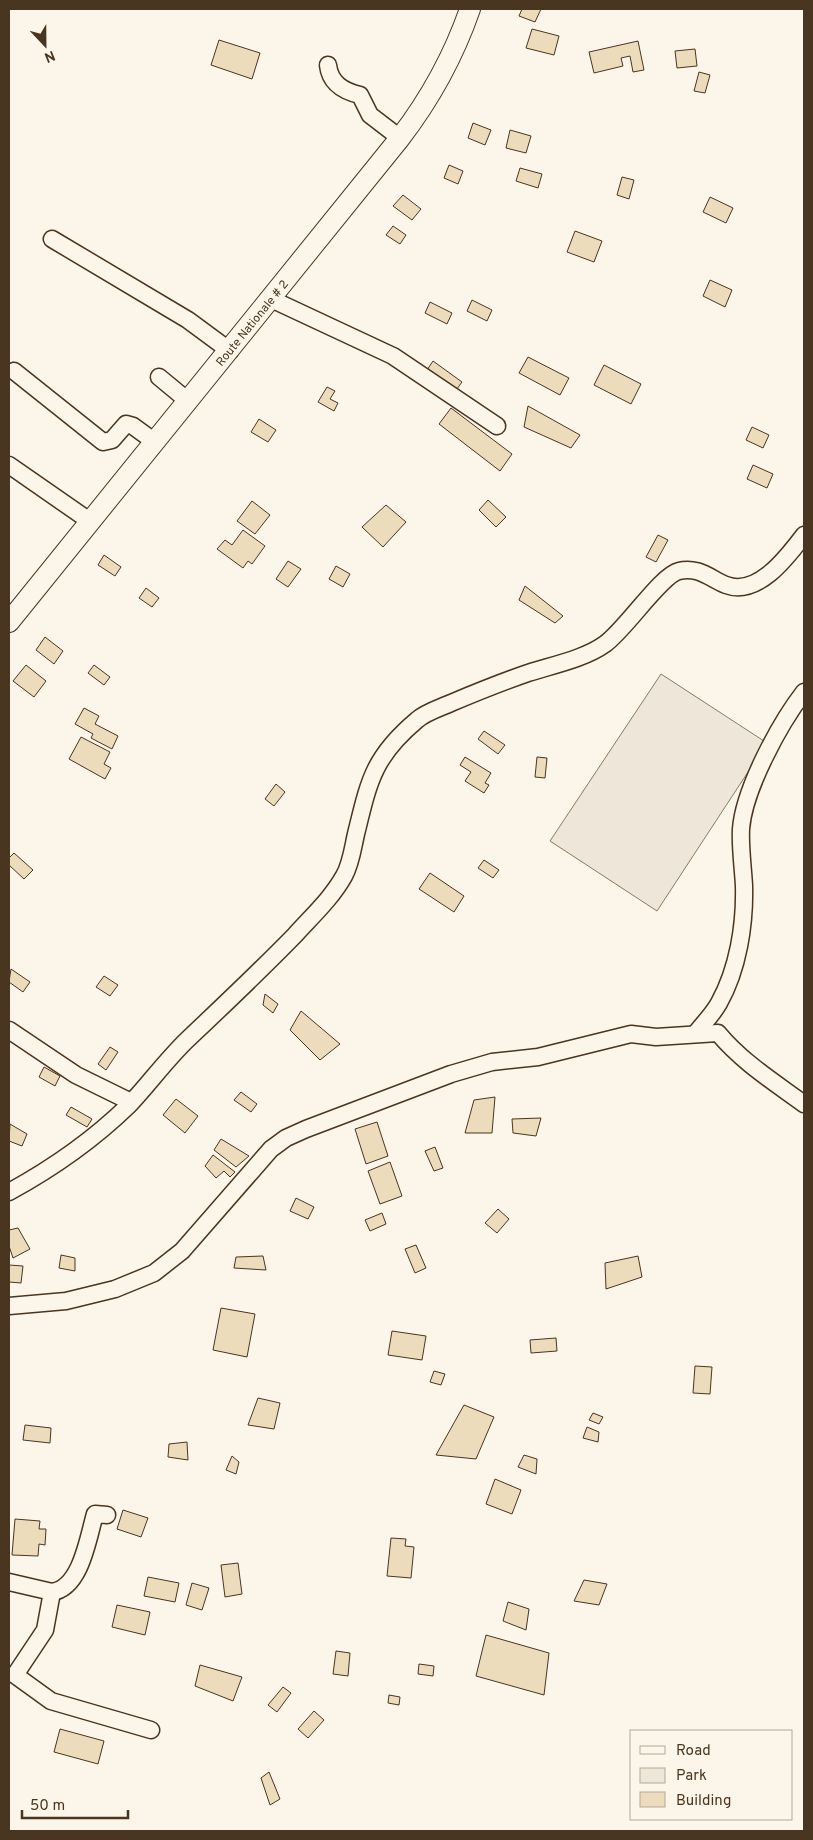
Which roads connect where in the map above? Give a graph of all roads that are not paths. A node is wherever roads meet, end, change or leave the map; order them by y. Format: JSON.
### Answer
{"nodes":[{"id":1,"x":470,"y":9,"type":"edge"},
{"id":2,"x":328,"y":65,"type":"dead end"},
{"id":3,"x":400,"y":138,"type":"junction"},
{"id":4,"x":52,"y":239,"type":"dead end"},
{"id":5,"x":271,"y":299,"type":"junction"},
{"id":6,"x":230,"y":351,"type":"junction"},
{"id":7,"x":14,"y":372,"type":"dead end"},
{"id":8,"x":159,"y":378,"type":"dead end"},
{"id":9,"x":188,"y":401,"type":"junction"},
{"id":10,"x":497,"y":426,"type":"dead end"},
{"id":11,"x":155,"y":442,"type":"junction"},
{"id":12,"x":9,"y":465,"type":"edge"},
{"id":13,"x":91,"y":522,"type":"junction"},
{"id":14,"x":804,"y":535,"type":"edge"},
{"id":15,"x":9,"y":622,"type":"edge"},
{"id":16,"x":804,"y":692,"type":"edge"},
{"id":17,"x":9,"y":1030,"type":"edge"},
{"id":18,"x":696,"y":1033,"type":"junction"},
{"id":19,"x":131,"y":1102,"type":"junction"},
{"id":20,"x":804,"y":1104,"type":"edge"},
{"id":21,"x":9,"y":1192,"type":"edge"},
{"id":22,"x":9,"y":1306,"type":"edge"},
{"id":23,"x":107,"y":1515,"type":"dead end"},
{"id":24,"x":9,"y":1582,"type":"edge"},
{"id":25,"x":52,"y":1592,"type":"junction"},
{"id":26,"x":151,"y":1730,"type":"dead end"}],
"edges":[{"from":1,"to":3,"type":"main road","name":"Route Nationale # 2"},
{"from":2,"to":3,"type":"street"},
{"from":3,"to":5,"type":"main road","name":"Route Nationale # 2"},
{"from":4,"to":6,"type":"street"},
{"from":5,"to":6,"type":"main road","name":"Route Nationale # 2"},
{"from":5,"to":10,"type":"street"},
{"from":6,"to":9,"type":"main road","name":"Route Nationale # 2"},
{"from":7,"to":11,"type":"street"},
{"from":8,"to":9,"type":"street"},
{"from":9,"to":11,"type":"main road","name":"Route Nationale # 2"},
{"from":11,"to":13,"type":"main road","name":"Route Nationale # 2"},
{"from":12,"to":13,"type":"street"},
{"from":13,"to":15,"type":"main road","name":"Route Nationale # 2"},
{"from":14,"to":19,"type":"street"},
{"from":16,"to":18,"type":"street"},
{"from":17,"to":19,"type":"street"},
{"from":18,"to":20,"type":"street"},
{"from":18,"to":22,"type":"street"},
{"from":19,"to":21,"type":"street"},
{"from":23,"to":25,"type":"street"},
{"from":24,"to":25,"type":"street"},
{"from":25,"to":26,"type":"street"}]}
